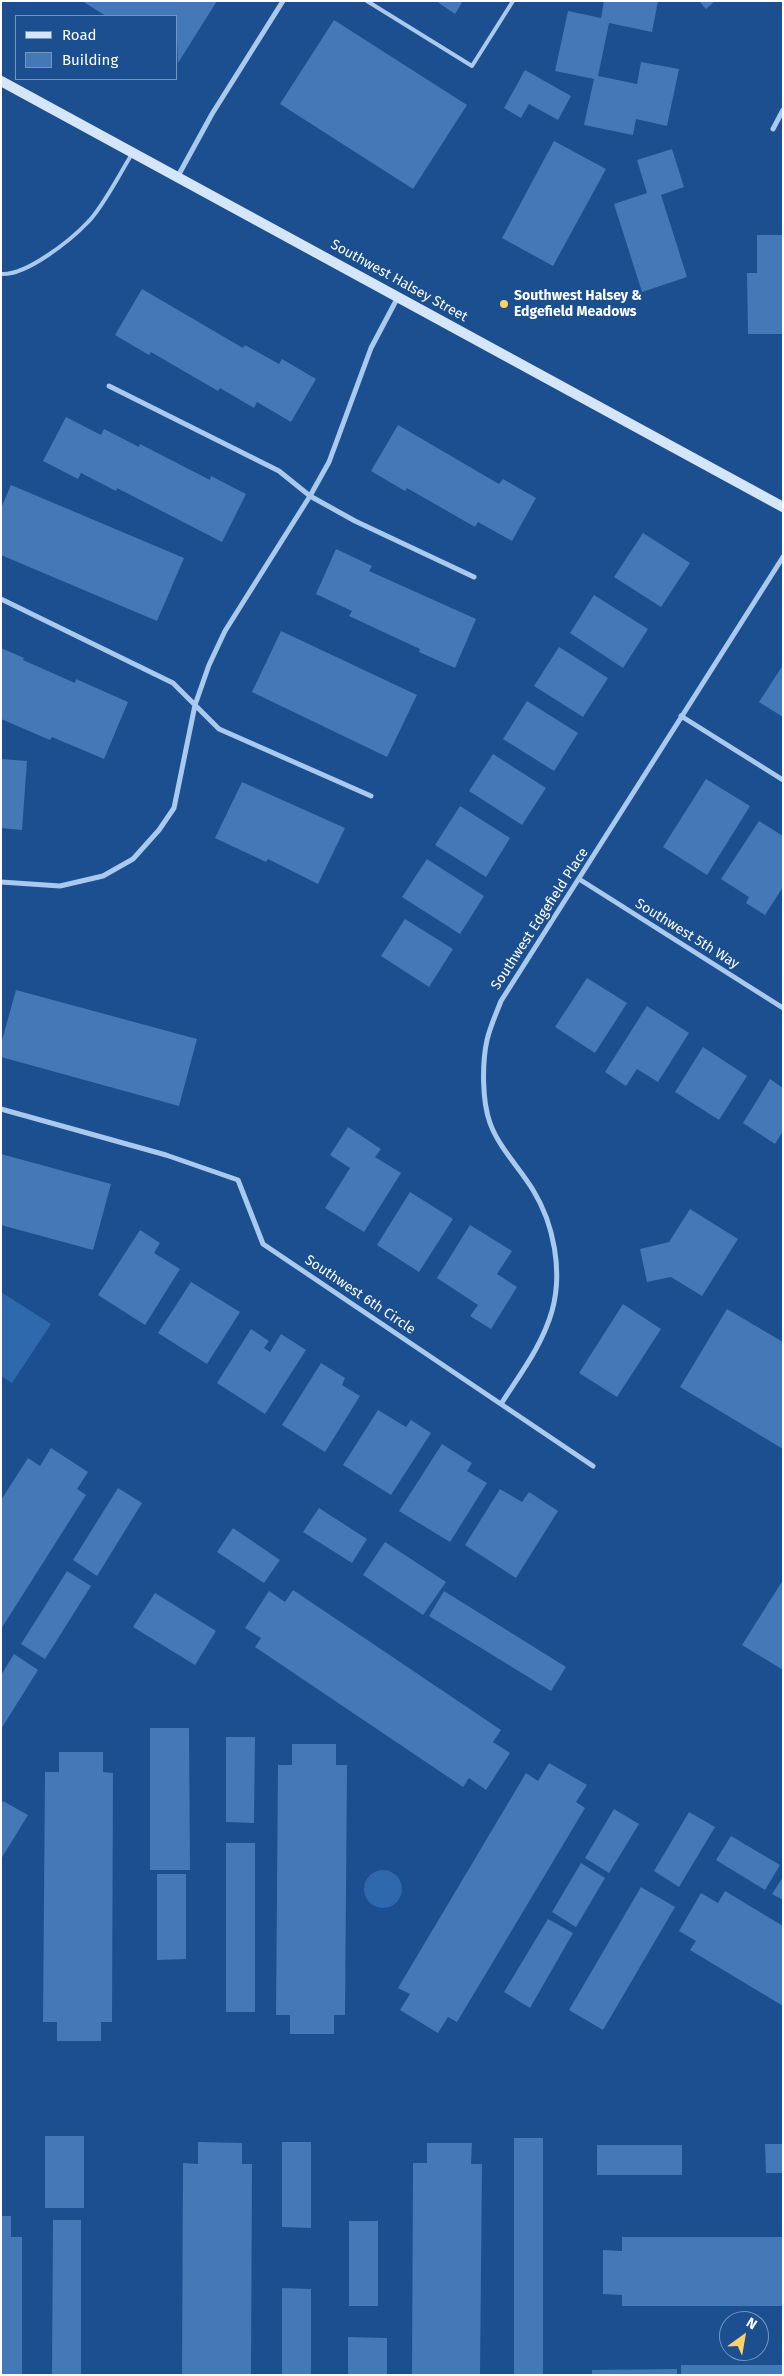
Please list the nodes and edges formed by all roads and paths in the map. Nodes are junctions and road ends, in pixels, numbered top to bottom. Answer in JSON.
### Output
{"nodes":[{"id":1,"x":283,"y":1,"type":"edge"},
{"id":2,"x":367,"y":1,"type":"edge"},
{"id":3,"x":514,"y":1,"type":"edge"},
{"id":4,"x":1,"y":80,"type":"edge"},
{"id":5,"x":783,"y":110,"type":"edge"},
{"id":6,"x":772,"y":129,"type":"dead end"},
{"id":7,"x":134,"y":152,"type":"junction"},
{"id":8,"x":178,"y":176,"type":"junction"},
{"id":9,"x":1,"y":274,"type":"edge"},
{"id":10,"x":398,"y":296,"type":"junction"},
{"id":11,"x":108,"y":386,"type":"dead end"},
{"id":12,"x":310,"y":496,"type":"junction"},
{"id":13,"x":783,"y":507,"type":"edge"},
{"id":14,"x":783,"y":556,"type":"edge"},
{"id":15,"x":474,"y":577,"type":"dead end"},
{"id":16,"x":1,"y":599,"type":"edge"},
{"id":17,"x":195,"y":705,"type":"junction"},
{"id":18,"x":682,"y":716,"type":"junction"},
{"id":19,"x":783,"y":780,"type":"edge"},
{"id":20,"x":371,"y":796,"type":"dead end"},
{"id":21,"x":579,"y":879,"type":"junction"},
{"id":22,"x":1,"y":882,"type":"edge"},
{"id":23,"x":783,"y":1008,"type":"edge"},
{"id":24,"x":1,"y":1109,"type":"edge"},
{"id":25,"x":501,"y":1404,"type":"junction"},
{"id":26,"x":593,"y":1466,"type":"dead end"}],
"edges":[{"from":1,"to":8,"type":"street"},
{"from":2,"to":3,"type":"lane"},
{"from":4,"to":7,"type":"street","name":"Southwest Halsey Street"},
{"from":5,"to":6,"type":"street"},
{"from":7,"to":8,"type":"street","name":"Southwest Halsey Street"},
{"from":7,"to":9,"type":"lane"},
{"from":8,"to":10,"type":"street","name":"Southwest Halsey Street"},
{"from":10,"to":12,"type":"street"},
{"from":10,"to":13,"type":"street","name":"Southwest Halsey Street"},
{"from":11,"to":12,"type":"street"},
{"from":12,"to":15,"type":"street"},
{"from":12,"to":17,"type":"street"},
{"from":14,"to":18,"type":"street","name":"Southwest Edgefield Place"},
{"from":16,"to":17,"type":"street"},
{"from":17,"to":20,"type":"street"},
{"from":17,"to":22,"type":"street"},
{"from":18,"to":19,"type":"street"},
{"from":18,"to":21,"type":"street","name":"Southwest Edgefield Place"},
{"from":21,"to":23,"type":"street","name":"Southwest 5th Way"},
{"from":21,"to":25,"type":"street","name":"Southwest Edgefield Place"},
{"from":24,"to":25,"type":"street","name":"Southwest 6th Circle"},
{"from":25,"to":26,"type":"street","name":"Southwest 6th Circle"}]}
